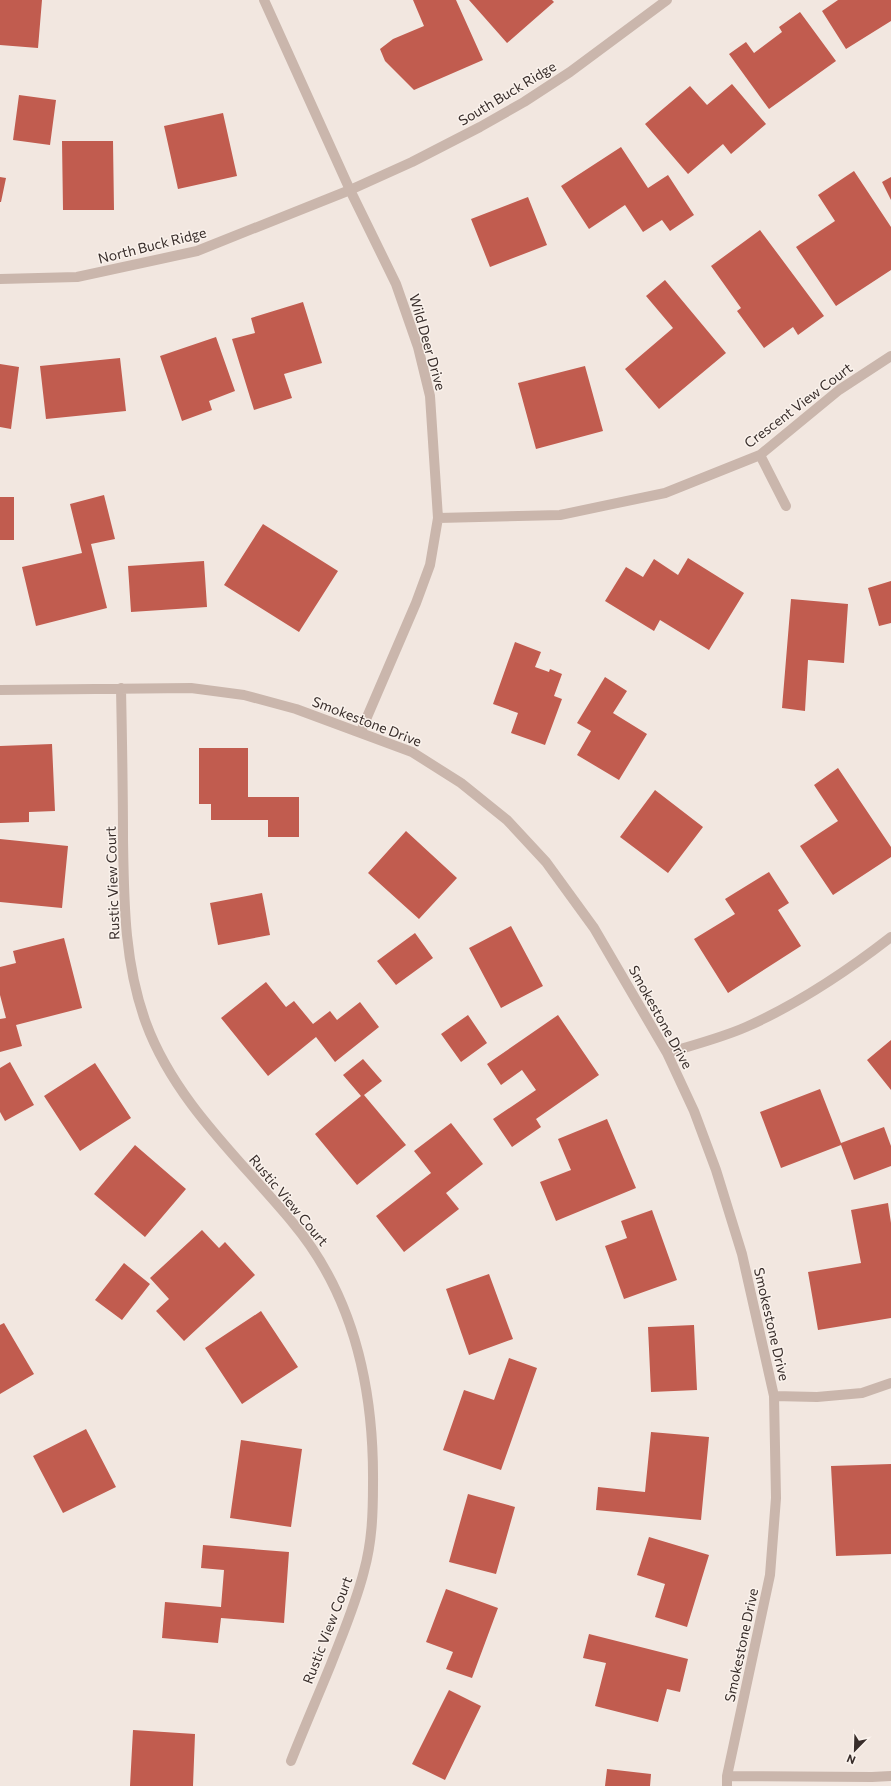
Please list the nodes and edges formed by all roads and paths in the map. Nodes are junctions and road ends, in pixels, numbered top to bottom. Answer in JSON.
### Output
{"nodes":[{"id":1,"x":264,"y":0,"type":"edge"},
{"id":2,"x":667,"y":0,"type":"edge"},
{"id":3,"x":350,"y":190,"type":"junction"},
{"id":4,"x":0,"y":279,"type":"edge"},
{"id":5,"x":891,"y":356,"type":"edge"},
{"id":6,"x":760,"y":455,"type":"junction"},
{"id":7,"x":786,"y":506,"type":"dead end"},
{"id":8,"x":438,"y":518,"type":"junction"},
{"id":9,"x":121,"y":688,"type":"junction"},
{"id":10,"x":0,"y":690,"type":"edge"},
{"id":11,"x":361,"y":731,"type":"junction"},
{"id":12,"x":891,"y":937,"type":"edge"},
{"id":13,"x":667,"y":1053,"type":"junction"},
{"id":14,"x":891,"y":1383,"type":"edge"},
{"id":15,"x":774,"y":1396,"type":"junction"},
{"id":16,"x":291,"y":1761,"type":"dead end"},
{"id":17,"x":891,"y":1776,"type":"edge"},
{"id":18,"x":727,"y":1781,"type":"edge"}],
"edges":[{"from":1,"to":3,"type":"street","name":"Wild Deer Drive"},
{"from":2,"to":3,"type":"street","name":"South Buck Ridge"},
{"from":3,"to":4,"type":"street","name":"North Buck Ridge"},
{"from":3,"to":8,"type":"street","name":"Wild Deer Drive"},
{"from":5,"to":6,"type":"street","name":"Crescent View Court"},
{"from":6,"to":7,"type":"street"},
{"from":6,"to":8,"type":"street","name":"Crescent View Court"},
{"from":8,"to":11,"type":"street","name":"Wild Deer Drive"},
{"from":9,"to":10,"type":"street","name":"Smokestone Drive"},
{"from":9,"to":11,"type":"street","name":"Smokestone Drive"},
{"from":9,"to":16,"type":"street","name":"Rustic View Court"},
{"from":11,"to":13,"type":"street","name":"Smokestone Drive"},
{"from":12,"to":13,"type":"street"},
{"from":13,"to":15,"type":"street","name":"Smokestone Drive"},
{"from":14,"to":15,"type":"street"},
{"from":15,"to":18,"type":"street","name":"Smokestone Drive"},
{"from":17,"to":18,"type":"street"}]}
